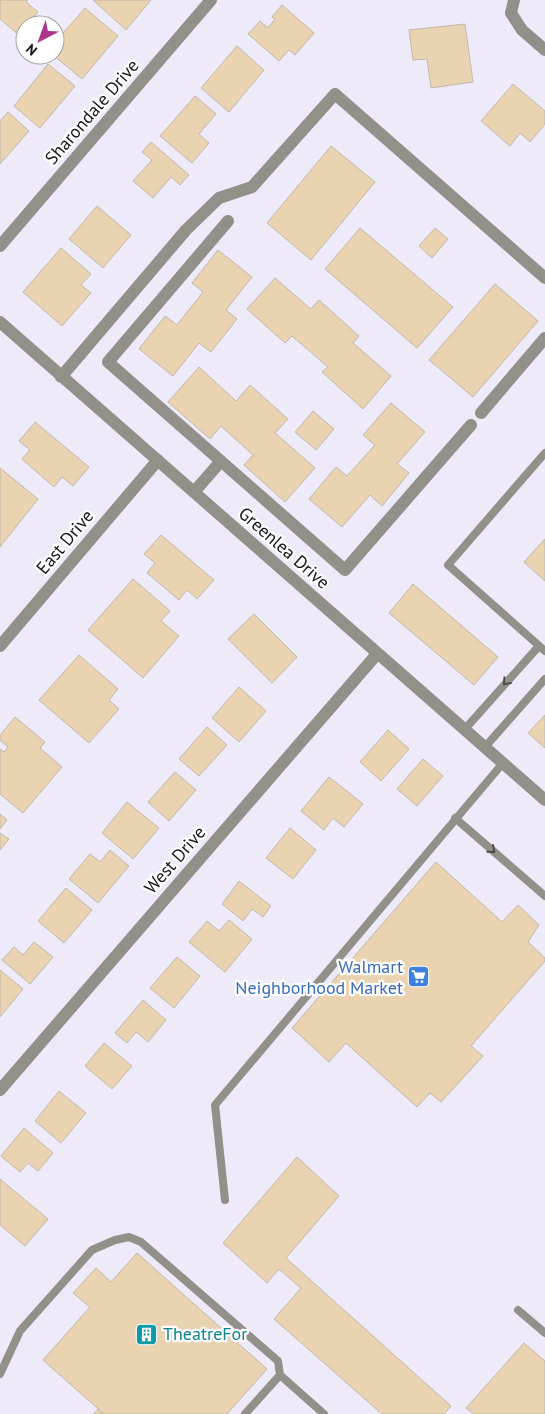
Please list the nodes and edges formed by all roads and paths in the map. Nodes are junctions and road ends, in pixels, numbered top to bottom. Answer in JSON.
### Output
{"nodes":[{"id":1,"x":211,"y":0,"type":"edge"},
{"id":2,"x":514,"y":0,"type":"edge"},
{"id":3,"x":545,"y":50,"type":"edge"},
{"id":4,"x":228,"y":221,"type":"dead end"},
{"id":5,"x":0,"y":246,"type":"edge"},
{"id":6,"x":545,"y":278,"type":"edge"},
{"id":7,"x":0,"y":322,"type":"edge"},
{"id":8,"x":545,"y":338,"type":"edge"},
{"id":9,"x":61,"y":377,"type":"junction"},
{"id":10,"x":481,"y":413,"type":"dead end"},
{"id":11,"x":471,"y":425,"type":"dead end"},
{"id":12,"x":545,"y":454,"type":"edge"},
{"id":13,"x":158,"y":460,"type":"junction"},
{"id":14,"x":221,"y":461,"type":"junction"},
{"id":15,"x":194,"y":492,"type":"junction"},
{"id":16,"x":0,"y":646,"type":"edge"},
{"id":17,"x":542,"y":649,"type":"edge"},
{"id":18,"x":377,"y":654,"type":"junction"},
{"id":19,"x":545,"y":679,"type":"edge"},
{"id":20,"x":465,"y":730,"type":"junction"},
{"id":21,"x":485,"y":747,"type":"junction"},
{"id":22,"x":503,"y":763,"type":"junction"},
{"id":23,"x":545,"y":800,"type":"edge"},
{"id":24,"x":455,"y":818,"type":"junction"},
{"id":25,"x":545,"y":896,"type":"edge"},
{"id":26,"x":0,"y":1090,"type":"edge"},
{"id":27,"x":225,"y":1200,"type":"dead end"},
{"id":28,"x":518,"y":1310,"type":"dead end"},
{"id":29,"x":545,"y":1333,"type":"edge"},
{"id":30,"x":0,"y":1374,"type":"edge"},
{"id":31,"x":280,"y":1375,"type":"junction"},
{"id":32,"x":245,"y":1414,"type":"edge"},
{"id":33,"x":324,"y":1414,"type":"edge"}],
"edges":[{"from":1,"to":5,"type":"street","name":"Sharondale Drive"},
{"from":2,"to":3,"type":"street"},
{"from":4,"to":14,"type":"street"},
{"from":6,"to":9,"type":"street"},
{"from":7,"to":9,"type":"street","name":"Greenlea Drive"},
{"from":8,"to":10,"type":"street"},
{"from":9,"to":13,"type":"street","name":"Greenlea Drive"},
{"from":11,"to":14,"type":"street"},
{"from":12,"to":17,"type":"lane"},
{"from":13,"to":15,"type":"street","name":"Greenlea Drive"},
{"from":13,"to":16,"type":"street","name":"East Drive"},
{"from":14,"to":15,"type":"street"},
{"from":15,"to":18,"type":"street","name":"Greenlea Drive"},
{"from":17,"to":20,"type":"lane","one_way":true},
{"from":18,"to":20,"type":"street","name":"Greenlea Drive"},
{"from":18,"to":26,"type":"street","name":"West Drive"},
{"from":19,"to":21,"type":"lane"},
{"from":20,"to":21,"type":"street","name":"Greenlea Drive"},
{"from":21,"to":22,"type":"street","name":"Greenlea Drive"},
{"from":22,"to":23,"type":"street","name":"Greenlea Drive"},
{"from":22,"to":24,"type":"lane"},
{"from":24,"to":25,"type":"lane","one_way":true},
{"from":24,"to":27,"type":"lane"},
{"from":28,"to":29,"type":"lane"},
{"from":30,"to":31,"type":"lane"},
{"from":31,"to":32,"type":"lane"},
{"from":31,"to":33,"type":"lane"}]}
